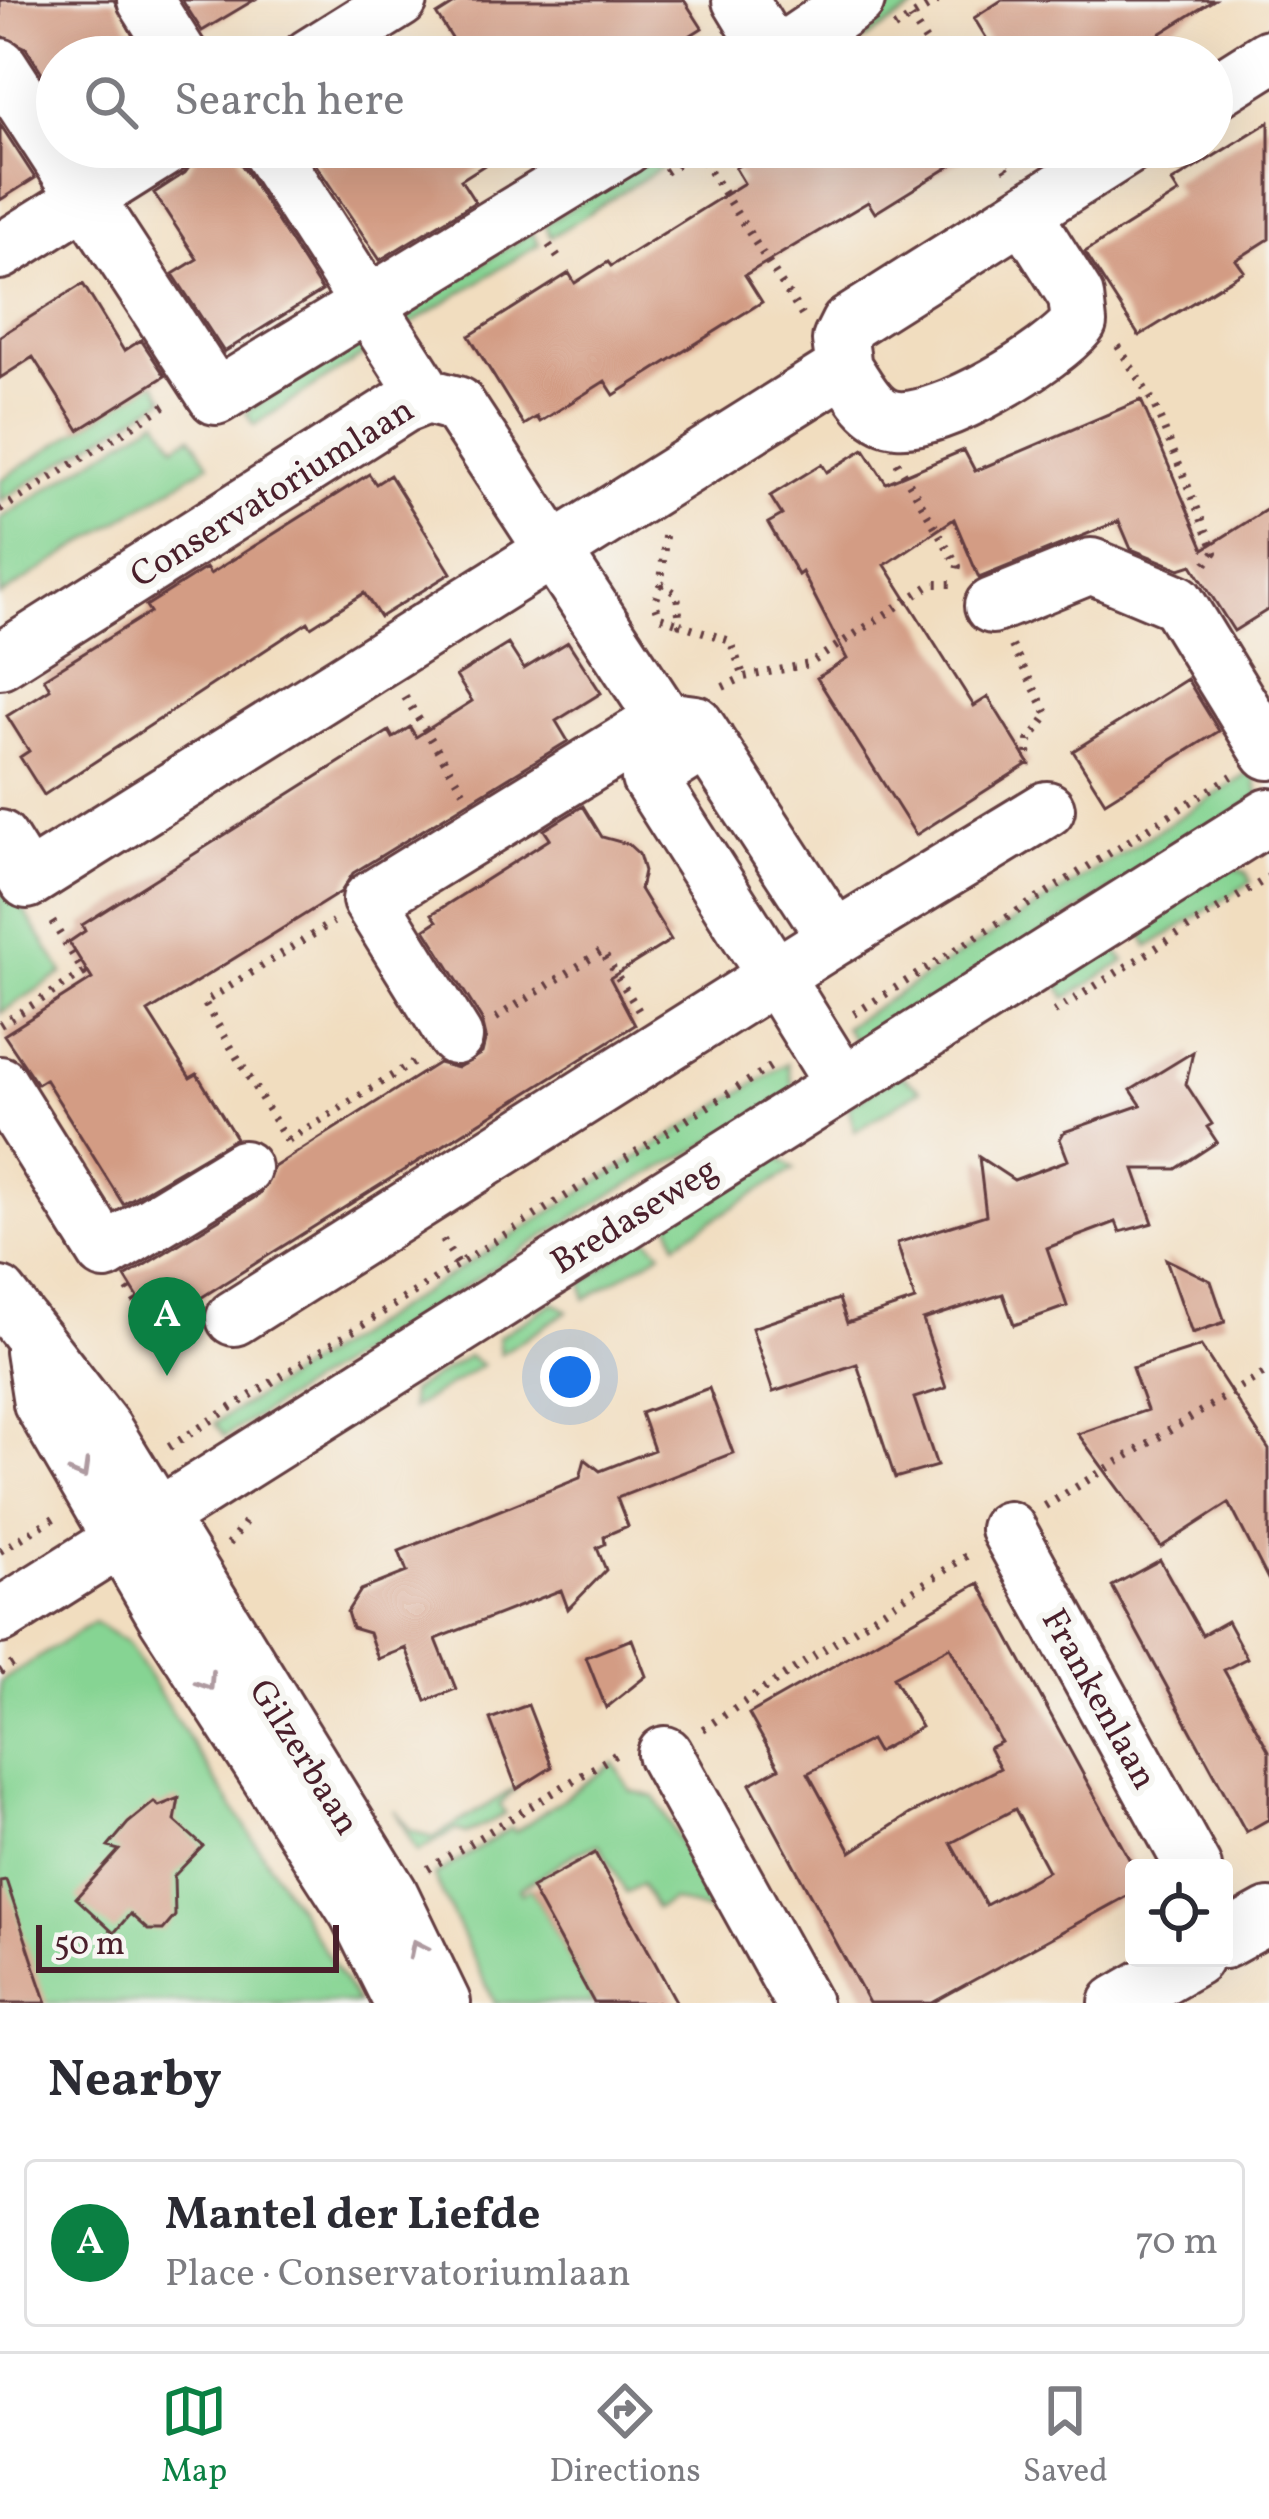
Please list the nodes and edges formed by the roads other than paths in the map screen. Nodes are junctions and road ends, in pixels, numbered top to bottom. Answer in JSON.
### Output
{"nodes":[{"id":1,"x":145,"y":0,"type":"edge"},
{"id":2,"x":400,"y":0,"type":"edge"},
{"id":3,"x":740,"y":0,"type":"edge"},
{"id":4,"x":857,"y":0,"type":"edge"},
{"id":5,"x":168,"y":36,"type":"edge"},
{"id":6,"x":343,"y":36,"type":"edge"},
{"id":7,"x":761,"y":36,"type":"edge"},
{"id":8,"x":804,"y":36,"type":"edge"},
{"id":9,"x":1269,"y":57,"type":"edge"},
{"id":10,"x":0,"y":66,"type":"edge"},
{"id":11,"x":1233,"y":80,"type":"edge"},
{"id":12,"x":36,"y":121,"type":"edge"},
{"id":13,"x":66,"y":168,"type":"edge"},
{"id":14,"x":134,"y":168,"type":"edge"},
{"id":15,"x":281,"y":168,"type":"edge"},
{"id":16,"x":592,"y":168,"type":"edge"},
{"id":17,"x":1095,"y":168,"type":"edge"},
{"id":18,"x":86,"y":198,"type":"junction"},
{"id":19,"x":1024,"y":214,"type":"junction"},
{"id":20,"x":0,"y":252,"type":"edge"},
{"id":21,"x":370,"y":303,"type":"junction"},
{"id":22,"x":842,"y":354,"type":"junction"},
{"id":23,"x":427,"y":396,"type":"junction"},
{"id":24,"x":553,"y":553,"type":"junction"},
{"id":25,"x":973,"y":595,"type":"road end"},
{"id":26,"x":0,"y":661,"type":"edge"},
{"id":27,"x":685,"y":730,"type":"junction"},
{"id":28,"x":1260,"y":758,"type":"edge"},
{"id":29,"x":1047,"y":809,"type":"road end"},
{"id":30,"x":1269,"y":816,"type":"edge"},
{"id":31,"x":13,"y":859,"type":"edge"},
{"id":32,"x":835,"y":938,"type":"junction"},
{"id":33,"x":775,"y":976,"type":"junction"},
{"id":34,"x":455,"y":1037,"type":"dead end"},
{"id":35,"x":828,"y":1061,"type":"junction"},
{"id":36,"x":0,"y":1084,"type":"edge"},
{"id":37,"x":243,"y":1168,"type":"road end"},
{"id":38,"x":0,"y":1295,"type":"edge"},
{"id":39,"x":234,"y":1318,"type":"road end"},
{"id":40,"x":139,"y":1528,"type":"junction"},
{"id":41,"x":1008,"y":1528,"type":"road end"},
{"id":42,"x":0,"y":1616,"type":"edge"},
{"id":43,"x":665,"y":1754,"type":"road end"},
{"id":44,"x":1189,"y":1859,"type":"edge"},
{"id":45,"x":1176,"y":1967,"type":"edge"},
{"id":46,"x":402,"y":2003,"type":"edge"},
{"id":47,"x":443,"y":2003,"type":"edge"},
{"id":48,"x":803,"y":2003,"type":"edge"},
{"id":49,"x":1117,"y":2003,"type":"edge"}],
"edges":[{"from":1,"to":5,"type":"street"},
{"from":2,"to":6,"type":"street"},
{"from":3,"to":7,"type":"street"},
{"from":4,"to":8,"type":"street"},
{"from":9,"to":11,"type":"street"},
{"from":10,"to":12,"type":"street"},
{"from":13,"to":18,"type":"street"},
{"from":14,"to":18,"type":"street"},
{"from":15,"to":21,"type":"street"},
{"from":16,"to":21,"type":"street"},
{"from":17,"to":19,"type":"street"},
{"from":18,"to":20,"type":"street"},
{"from":18,"to":21,"type":"street"},
{"from":19,"to":22,"type":"street"},
{"from":19,"to":22,"type":"street"},
{"from":21,"to":23,"type":"street"},
{"from":22,"to":24,"type":"street"},
{"from":23,"to":24,"type":"street","name":"Conservatoriumlaan"},
{"from":23,"to":26,"type":"street","name":"Conservatoriumlaan"},
{"from":24,"to":27,"type":"street","name":"Conservatoriumlaan"},
{"from":24,"to":31,"type":"street"},
{"from":25,"to":28,"type":"street"},
{"from":27,"to":32,"type":"street","name":"Conservatoriumlaan"},
{"from":27,"to":33,"type":"street"},
{"from":27,"to":34,"type":"street"},
{"from":29,"to":32,"type":"street"},
{"from":30,"to":35,"type":"street","name":"Bredaseweg"},
{"from":32,"to":33,"type":"street"},
{"from":33,"to":35,"type":"street"},
{"from":33,"to":39,"type":"street"},
{"from":35,"to":40,"type":"street","name":"Bredaseweg"},
{"from":36,"to":37,"type":"street"},
{"from":38,"to":40,"type":"street"},
{"from":40,"to":42,"type":"street","name":"Bredaseweg"},
{"from":40,"to":46,"type":"street","name":"Gilzerbaan","one_way":true},
{"from":47,"to":40,"type":"street","name":"Gilzerbaan","one_way":true},
{"from":41,"to":44,"type":"street","name":"Frankenlaan"},
{"from":43,"to":48,"type":"street"},
{"from":45,"to":49,"type":"street"}]}
